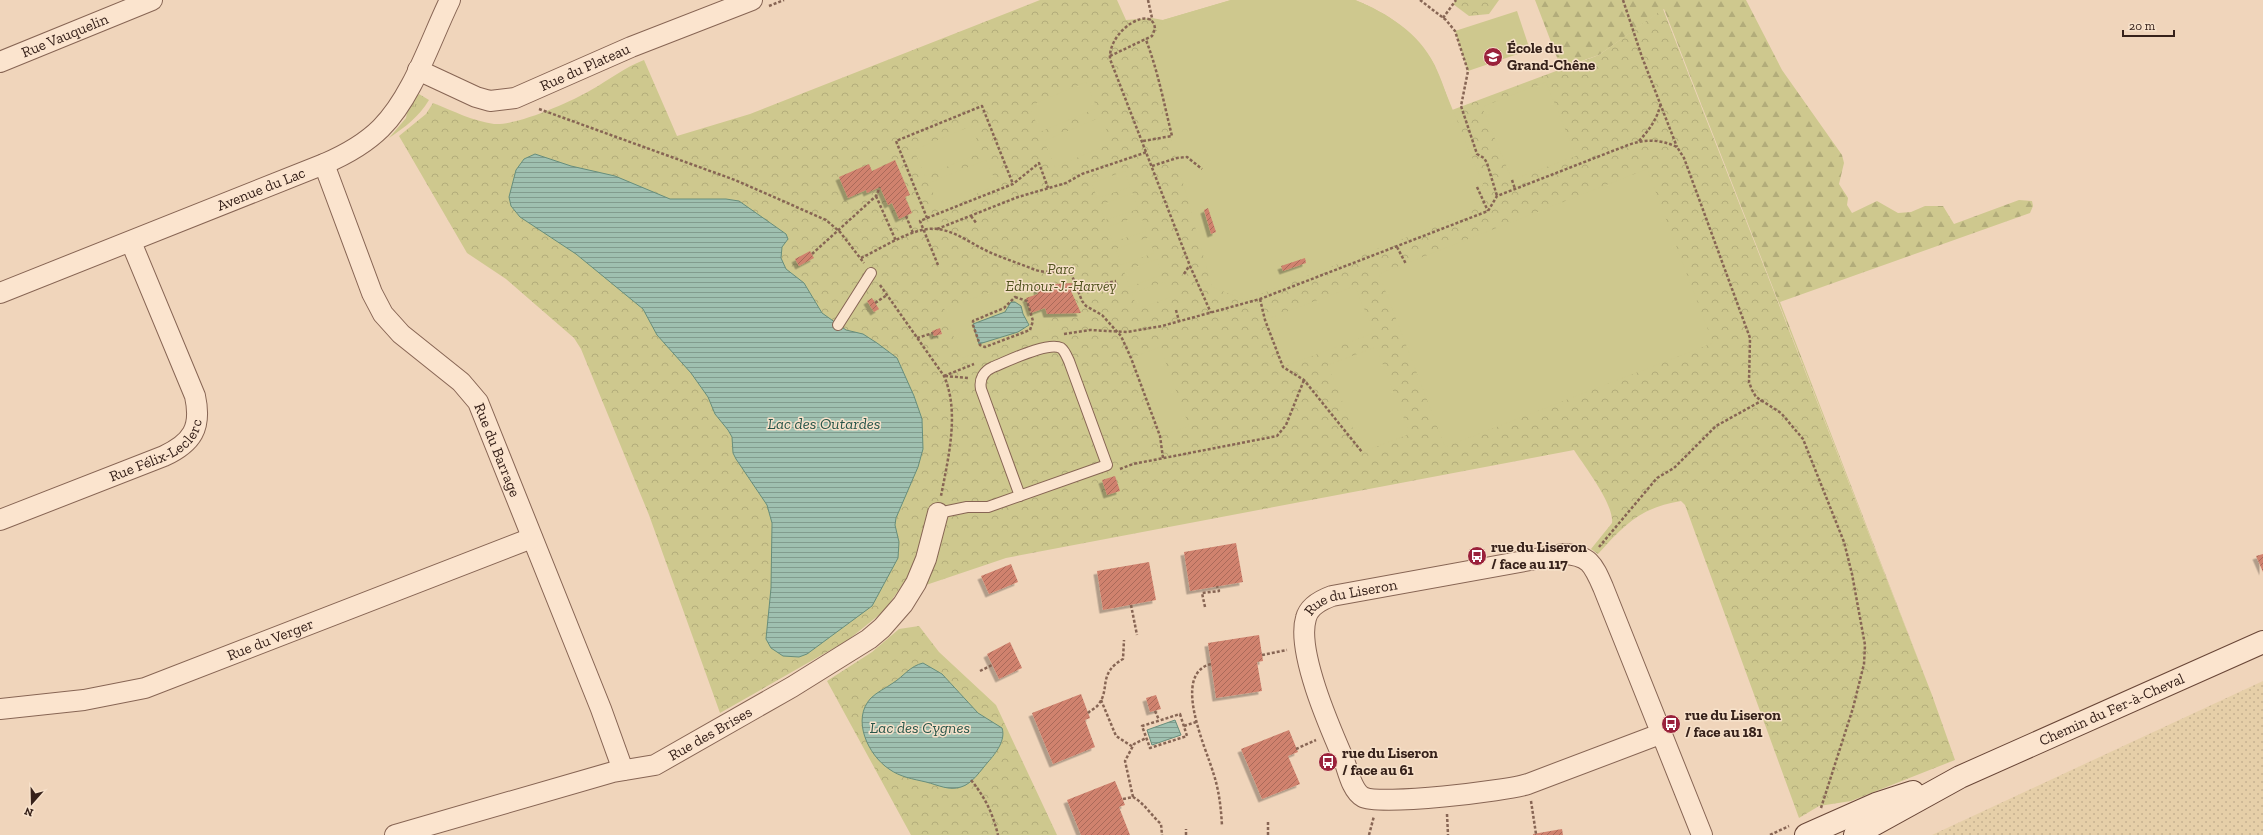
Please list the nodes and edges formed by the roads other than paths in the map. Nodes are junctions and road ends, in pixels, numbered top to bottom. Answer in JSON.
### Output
{"nodes":[{"id":1,"x":152,"y":0,"type":"edge"},
{"id":2,"x":450,"y":0,"type":"edge"},
{"id":3,"x":752,"y":0,"type":"edge"},
{"id":4,"x":731,"y":4,"type":"edge"},
{"id":5,"x":0,"y":62,"type":"edge"},
{"id":6,"x":418,"y":70,"type":"junction"},
{"id":7,"x":324,"y":164,"type":"junction"},
{"id":8,"x":131,"y":242,"type":"junction"},
{"id":9,"x":871,"y":274,"type":"road end"},
{"id":10,"x":0,"y":293,"type":"edge"},
{"id":11,"x":838,"y":325,"type":"dead end"},
{"id":12,"x":1020,"y":496,"type":"junction"},
{"id":13,"x":938,"y":513,"type":"joint"},
{"id":14,"x":0,"y":520,"type":"edge"},
{"id":15,"x":532,"y":538,"type":"junction"},
{"id":16,"x":2263,"y":642,"type":"edge"},
{"id":17,"x":0,"y":709,"type":"edge"},
{"id":18,"x":1660,"y":734,"type":"junction"},
{"id":19,"x":623,"y":770,"type":"junction"},
{"id":20,"x":1960,"y":777,"type":"junction"},
{"id":21,"x":396,"y":835,"type":"edge"},
{"id":22,"x":1702,"y":835,"type":"edge"},
{"id":23,"x":1806,"y":835,"type":"edge"},
{"id":24,"x":1855,"y":835,"type":"edge"}],
"edges":[{"from":1,"to":5,"type":"street","name":"Rue Vauquelin"},
{"from":2,"to":6,"type":"street","name":"Avenue du Lac"},
{"from":3,"to":4,"type":"street","name":"Rue du Plateau"},
{"from":4,"to":6,"type":"street","name":"Rue du Plateau"},
{"from":6,"to":7,"type":"street","name":"Avenue du Lac"},
{"from":7,"to":8,"type":"street","name":"Avenue du Lac"},
{"from":7,"to":15,"type":"street","name":"Rue du Barrage"},
{"from":8,"to":10,"type":"street","name":"Avenue du Lac"},
{"from":8,"to":14,"type":"street","name":"Rue Félix-Leclerc"},
{"from":9,"to":11,"type":"lane"},
{"from":12,"to":12,"type":"lane"},
{"from":12,"to":13,"type":"lane"},
{"from":13,"to":19,"type":"street","name":"Rue des Brises"},
{"from":15,"to":17,"type":"street","name":"Rue du Verger"},
{"from":15,"to":19,"type":"street","name":"Rue du Barrage"},
{"from":16,"to":20,"type":"street","name":"Chemin du Fer-à-Cheval"},
{"from":18,"to":18,"type":"street","name":"Rue du Liseron"},
{"from":18,"to":22,"type":"street","name":"Rue du Liseron"},
{"from":19,"to":21,"type":"street","name":"Rue des Brises"},
{"from":20,"to":23,"type":"street","name":"Chemin du Fer-à-Cheval"},
{"from":20,"to":24,"type":"street","name":"Chemin du Fer-à-Cheval"}]}
